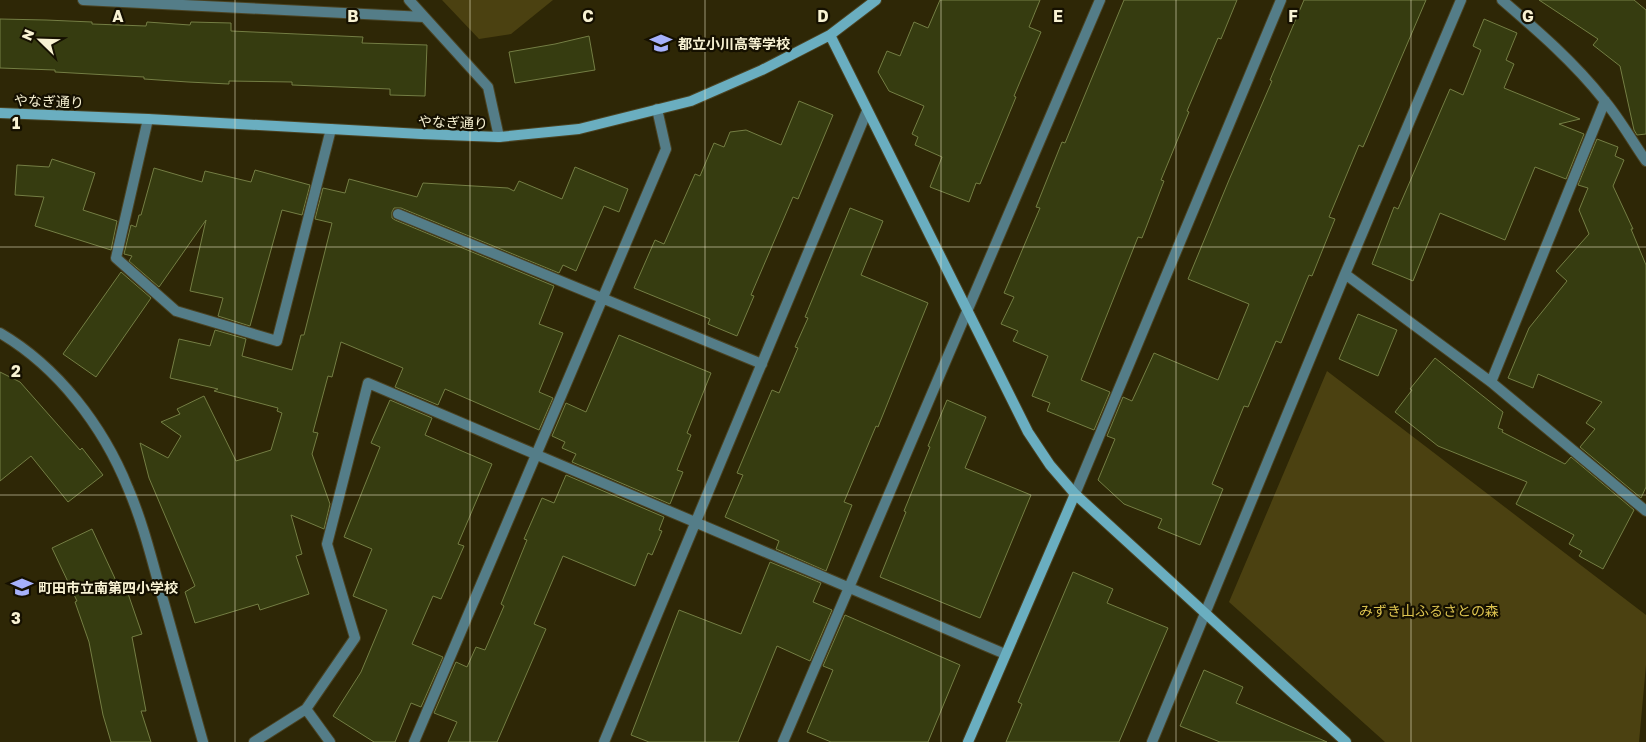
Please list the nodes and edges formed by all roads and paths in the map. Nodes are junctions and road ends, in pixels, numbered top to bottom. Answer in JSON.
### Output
{"nodes":[{"id":1,"x":83,"y":0,"type":"edge"},
{"id":2,"x":409,"y":0,"type":"edge"},
{"id":3,"x":876,"y":0,"type":"edge"},
{"id":4,"x":1100,"y":0,"type":"edge"},
{"id":5,"x":1281,"y":0,"type":"edge"},
{"id":6,"x":1461,"y":0,"type":"edge"},
{"id":7,"x":1502,"y":0,"type":"edge"},
{"id":8,"x":175,"y":3,"type":"edge"},
{"id":9,"x":424,"y":17,"type":"junction"},
{"id":10,"x":830,"y":35,"type":"junction"},
{"id":11,"x":1605,"y":101,"type":"junction"},
{"id":12,"x":657,"y":109,"type":"junction"},
{"id":13,"x":867,"y":111,"type":"junction"},
{"id":14,"x":0,"y":113,"type":"edge"},
{"id":15,"x":148,"y":119,"type":"junction"},
{"id":16,"x":330,"y":129,"type":"junction"},
{"id":17,"x":499,"y":137,"type":"junction"},
{"id":18,"x":1646,"y":161,"type":"edge"},
{"id":19,"x":398,"y":214,"type":"dead end"},
{"id":20,"x":1345,"y":274,"type":"junction"},
{"id":21,"x":602,"y":298,"type":"junction"},
{"id":22,"x":967,"y":311,"type":"junction"},
{"id":23,"x":0,"y":333,"type":"edge"},
{"id":24,"x":762,"y":364,"type":"junction"},
{"id":25,"x":1492,"y":382,"type":"junction"},
{"id":26,"x":536,"y":454,"type":"junction"},
{"id":27,"x":1075,"y":494,"type":"junction"},
{"id":28,"x":1646,"y":511,"type":"edge"},
{"id":29,"x":696,"y":522,"type":"junction"},
{"id":30,"x":849,"y":588,"type":"junction"},
{"id":31,"x":1204,"y":612,"type":"junction"},
{"id":32,"x":1005,"y":654,"type":"junction"},
{"id":33,"x":306,"y":709,"type":"junction"},
{"id":34,"x":1336,"y":738,"type":"edge"},
{"id":35,"x":203,"y":742,"type":"edge"},
{"id":36,"x":254,"y":742,"type":"edge"},
{"id":37,"x":330,"y":742,"type":"edge"},
{"id":38,"x":414,"y":742,"type":"edge"},
{"id":39,"x":604,"y":742,"type":"edge"},
{"id":40,"x":783,"y":742,"type":"edge"},
{"id":41,"x":968,"y":742,"type":"edge"},
{"id":42,"x":1152,"y":742,"type":"edge"},
{"id":43,"x":1346,"y":742,"type":"edge"}],
"edges":[{"from":1,"to":8,"type":"street"},
{"from":2,"to":9,"type":"street"},
{"from":3,"to":10,"type":"street","name":"やなぎ通り"},
{"from":4,"to":22,"type":"street"},
{"from":5,"to":27,"type":"street"},
{"from":6,"to":20,"type":"street"},
{"from":7,"to":11,"type":"street"},
{"from":8,"to":9,"type":"street"},
{"from":9,"to":17,"type":"street"},
{"from":10,"to":12,"type":"street","name":"やなぎ通り"},
{"from":10,"to":13,"type":"street"},
{"from":11,"to":18,"type":"street"},
{"from":11,"to":25,"type":"street"},
{"from":12,"to":17,"type":"street","name":"やなぎ通り"},
{"from":12,"to":21,"type":"street"},
{"from":13,"to":22,"type":"street"},
{"from":13,"to":24,"type":"street"},
{"from":14,"to":15,"type":"street","name":"やなぎ通り"},
{"from":15,"to":16,"type":"street","name":"やなぎ通り"},
{"from":15,"to":16,"type":"street"},
{"from":16,"to":17,"type":"street","name":"やなぎ通り"},
{"from":19,"to":21,"type":"street"},
{"from":20,"to":25,"type":"street"},
{"from":20,"to":31,"type":"street"},
{"from":21,"to":24,"type":"street"},
{"from":21,"to":26,"type":"street"},
{"from":22,"to":27,"type":"street"},
{"from":22,"to":30,"type":"street"},
{"from":23,"to":35,"type":"street"},
{"from":24,"to":29,"type":"street"},
{"from":25,"to":28,"type":"street"},
{"from":26,"to":29,"type":"street"},
{"from":26,"to":33,"type":"street"},
{"from":26,"to":38,"type":"street"},
{"from":27,"to":31,"type":"street"},
{"from":27,"to":32,"type":"street"},
{"from":29,"to":30,"type":"street"},
{"from":29,"to":39,"type":"street"},
{"from":30,"to":32,"type":"street"},
{"from":30,"to":40,"type":"street"},
{"from":31,"to":34,"type":"street"},
{"from":31,"to":42,"type":"street"},
{"from":32,"to":41,"type":"street"},
{"from":33,"to":36,"type":"street"},
{"from":33,"to":37,"type":"street"},
{"from":34,"to":43,"type":"street"}]}
